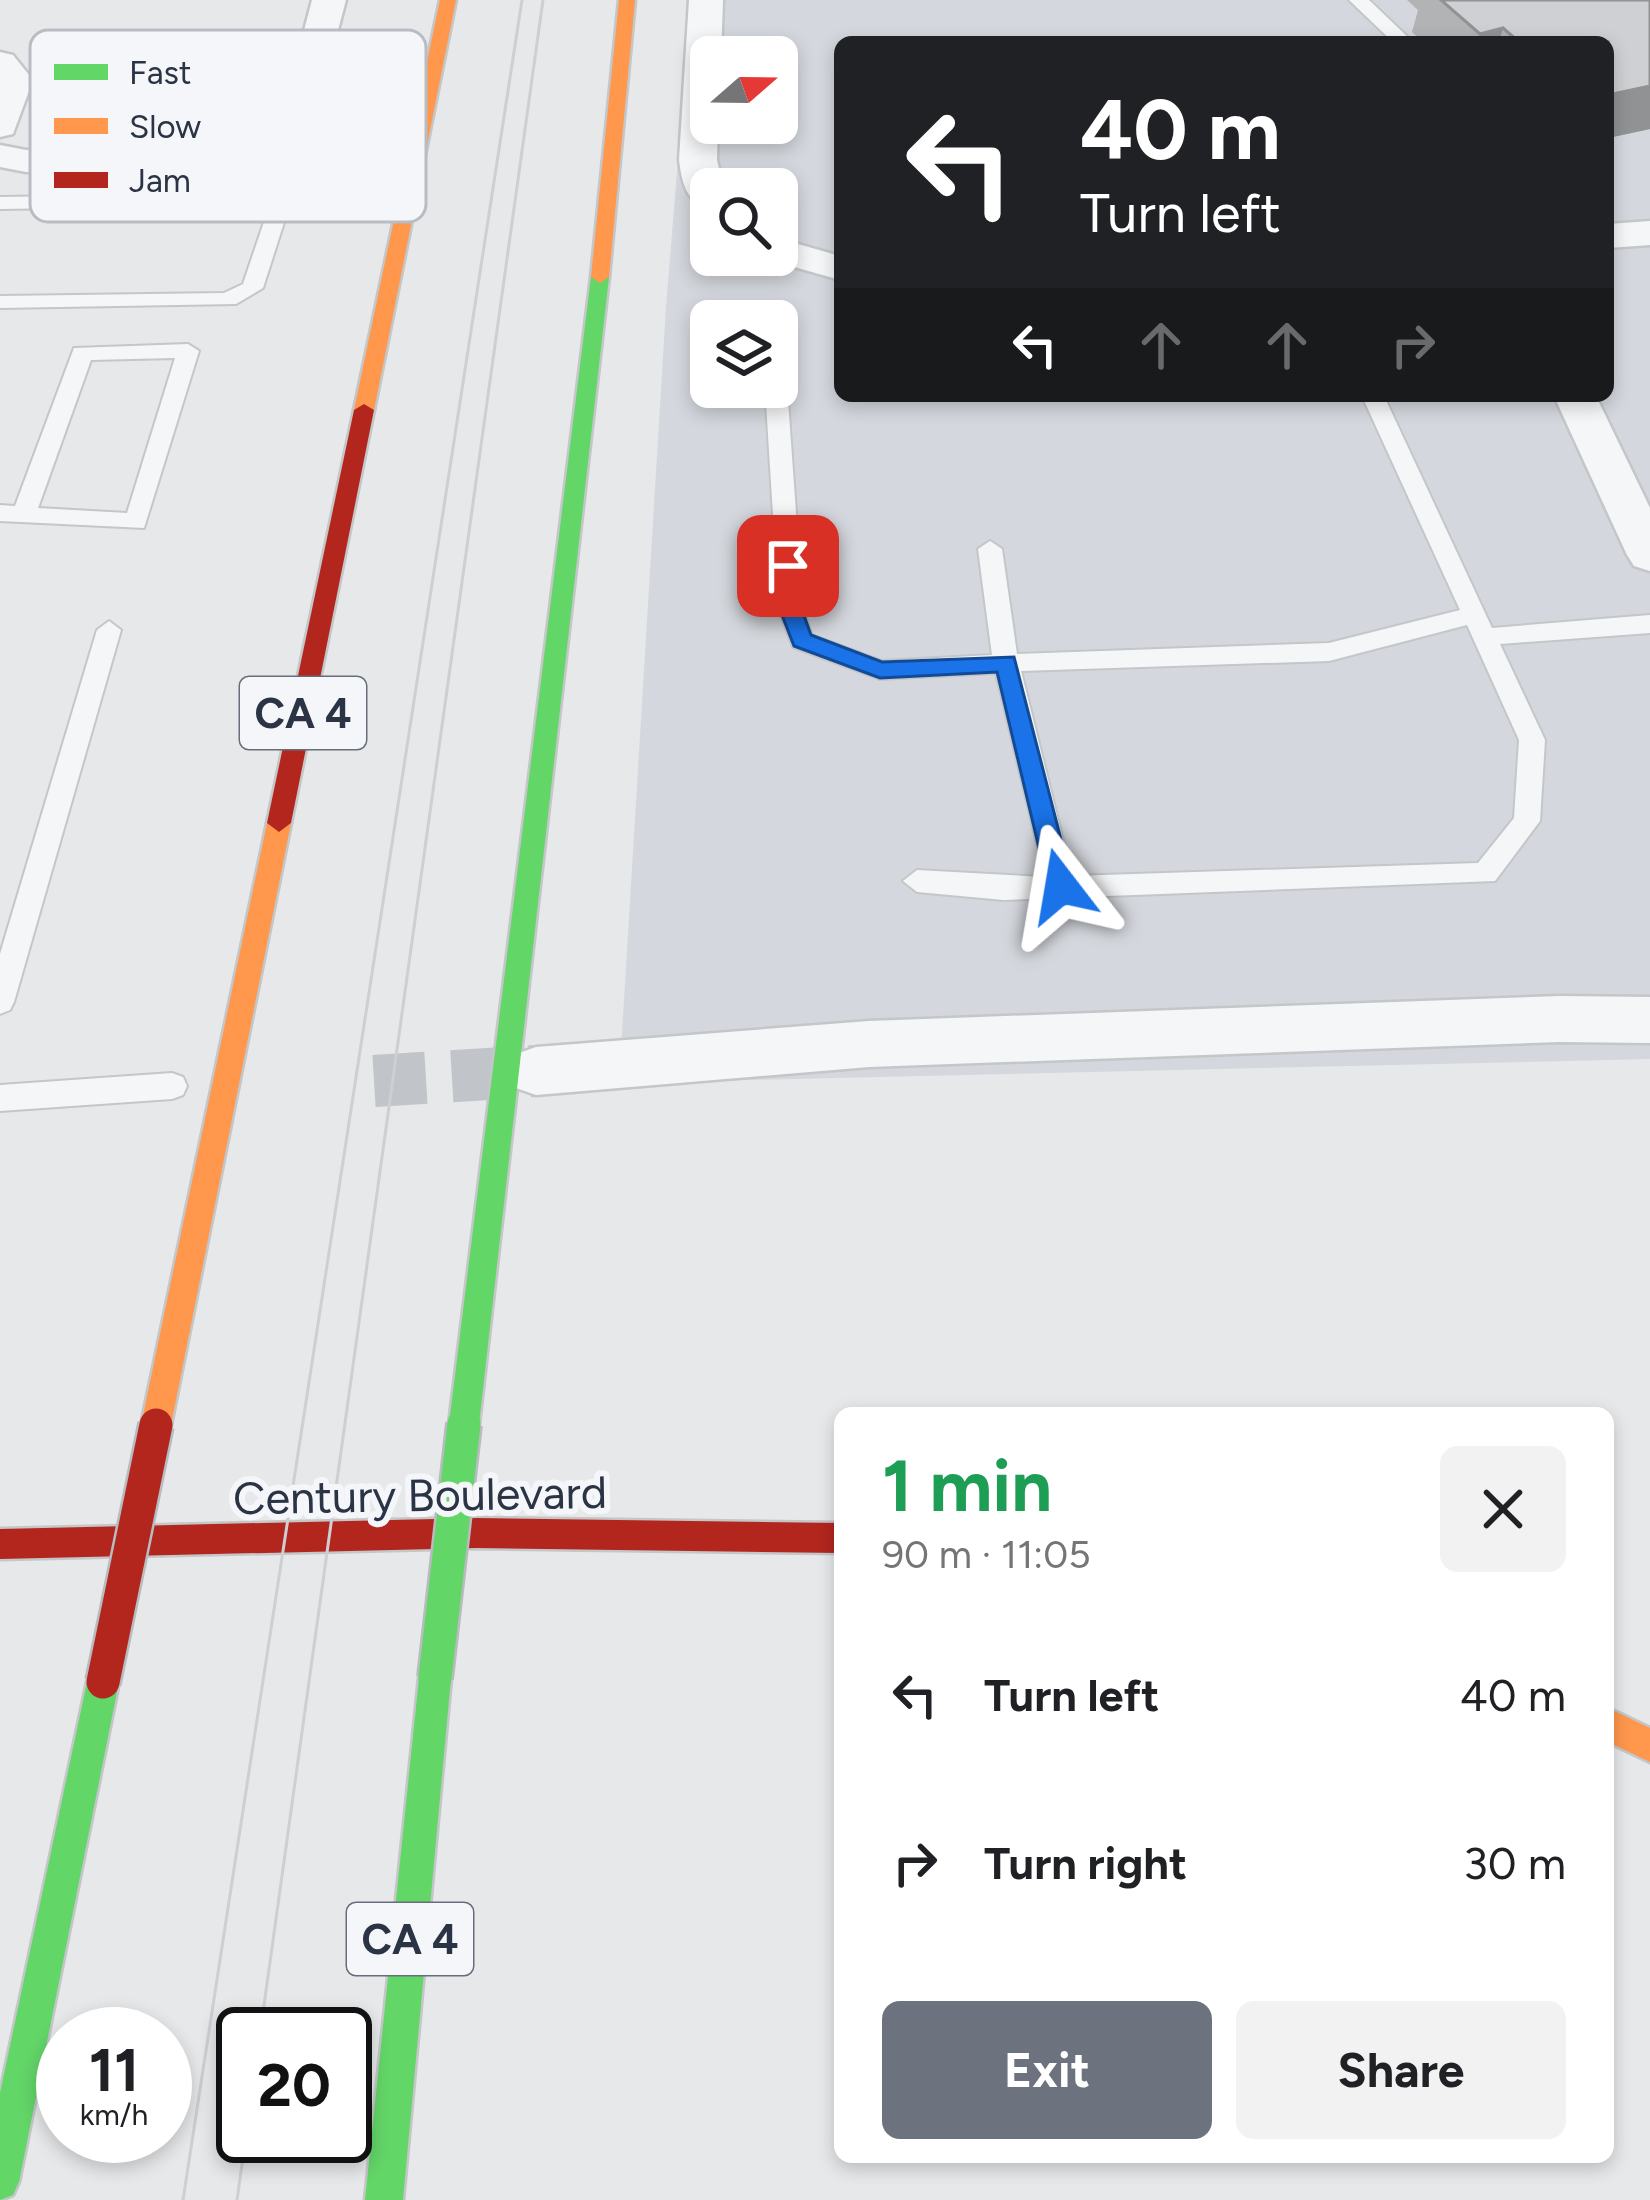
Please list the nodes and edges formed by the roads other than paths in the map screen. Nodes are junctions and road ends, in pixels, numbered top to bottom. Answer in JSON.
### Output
{"nodes":[{"id":1,"x":329,"y":0,"type":"edge"},
{"id":2,"x":448,"y":0,"type":"edge"},
{"id":3,"x":627,"y":0,"type":"edge"},
{"id":4,"x":706,"y":0,"type":"edge"},
{"id":5,"x":1358,"y":0,"type":"edge"},
{"id":6,"x":321,"y":30,"type":"edge"},
{"id":7,"x":1397,"y":36,"type":"edge"},
{"id":8,"x":0,"y":63,"type":"edge"},
{"id":9,"x":426,"y":107,"type":"edge"},
{"id":10,"x":0,"y":127,"type":"edge"},
{"id":11,"x":0,"y":156,"type":"edge"},
{"id":12,"x":30,"y":161,"type":"edge"},
{"id":13,"x":699,"y":168,"type":"edge"},
{"id":14,"x":0,"y":203,"type":"edge"},
{"id":15,"x":30,"y":203,"type":"edge"},
{"id":16,"x":274,"y":222,"type":"edge"},
{"id":17,"x":402,"y":222,"type":"edge"},
{"id":18,"x":798,"y":256,"type":"edge"},
{"id":19,"x":834,"y":266,"type":"edge"},
{"id":20,"x":0,"y":302,"type":"edge"},
{"id":21,"x":1376,"y":402,"type":"edge"},
{"id":22,"x":1578,"y":402,"type":"edge"},
{"id":23,"x":777,"y":408,"type":"edge"},
{"id":24,"x":12,"y":514,"type":"edge"},
{"id":25,"x":990,"y":550,"type":"dead end"},
{"id":26,"x":1650,"y":555,"type":"edge"},
{"id":27,"x":1650,"y":624,"type":"edge"},
{"id":28,"x":1479,"y":626,"type":"junction"},
{"id":29,"x":110,"y":630,"type":"dead end"},
{"id":30,"x":1006,"y":663,"type":"junction"},
{"id":31,"x":917,"y":881,"type":"dead end"},
{"id":32,"x":1061,"y":886,"type":"junction"},
{"id":33,"x":0,"y":1002,"type":"edge"},
{"id":34,"x":1650,"y":1020,"type":"edge"},
{"id":35,"x":536,"y":1071,"type":"tunnel mouth"},
{"id":36,"x":172,"y":1087,"type":"dead end"},
{"id":37,"x":0,"y":1098,"type":"edge"},
{"id":38,"x":834,"y":1538,"type":"edge"},
{"id":39,"x":0,"y":1544,"type":"edge"},
{"id":40,"x":1614,"y":1728,"type":"edge"},
{"id":41,"x":1650,"y":1745,"type":"edge"},
{"id":42,"x":0,"y":2182,"type":"edge"},
{"id":43,"x":384,"y":2200,"type":"edge"}],
"edges":[{"from":1,"to":6,"type":"street"},
{"from":2,"to":9,"type":"main road","number":"CA 4","bridge":true},
{"from":3,"to":43,"type":"main road","number":"CA 4","bridge":true},
{"from":4,"to":13,"type":"street"},
{"from":5,"to":7,"type":"lane"},
{"from":8,"to":10,"type":"street"},
{"from":11,"to":12,"type":"street"},
{"from":14,"to":15,"type":"lane"},
{"from":16,"to":20,"type":"lane"},
{"from":17,"to":42,"type":"main road","number":"CA 4","bridge":true},
{"from":18,"to":19,"type":"street"},
{"from":21,"to":28,"type":"lane"},
{"from":22,"to":26,"type":"street"},
{"from":23,"to":30,"type":"lane"},
{"from":24,"to":24,"type":"lane"},
{"from":25,"to":30,"type":"lane"},
{"from":27,"to":28,"type":"lane"},
{"from":28,"to":30,"type":"lane"},
{"from":28,"to":32,"type":"lane"},
{"from":29,"to":33,"type":"lane"},
{"from":30,"to":32,"type":"lane"},
{"from":31,"to":32,"type":"lane"},
{"from":34,"to":35,"type":"street"},
{"from":36,"to":37,"type":"lane"},
{"from":38,"to":39,"type":"main road","name":"Century Boulevard"},
{"from":40,"to":41,"type":"main road"}]}
